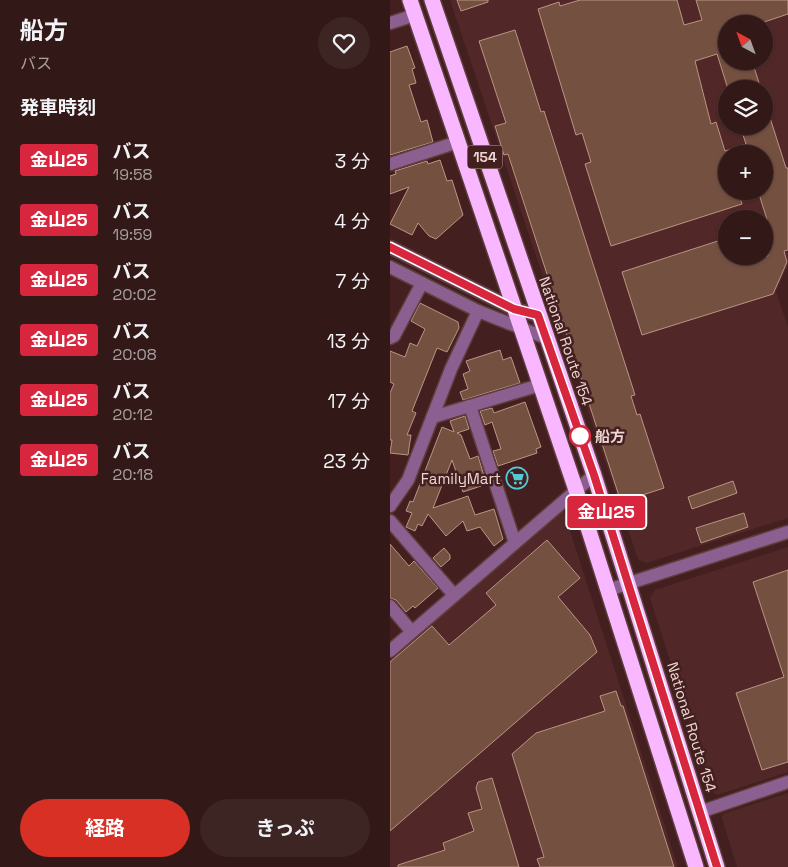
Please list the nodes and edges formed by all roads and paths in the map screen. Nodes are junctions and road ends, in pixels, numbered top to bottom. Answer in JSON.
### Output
{"nodes":[{"id":1,"x":410,"y":0,"type":"edge"},
{"id":2,"x":432,"y":0,"type":"edge"},
{"id":3,"x":415,"y":15,"type":"junction"},
{"id":4,"x":390,"y":23,"type":"edge"},
{"id":5,"x":458,"y":142,"type":"junction"},
{"id":6,"x":390,"y":164,"type":"edge"},
{"id":7,"x":390,"y":247,"type":"edge"},
{"id":8,"x":390,"y":267,"type":"edge"},
{"id":9,"x":422,"y":283,"type":"junction"},
{"id":10,"x":514,"y":309,"type":"junction"},
{"id":11,"x":478,"y":311,"type":"junction"},
{"id":12,"x":538,"y":315,"type":"junction"},
{"id":13,"x":521,"y":329,"type":"junction"},
{"id":14,"x":390,"y":338,"type":"edge"},
{"id":15,"x":546,"y":338,"type":"junction"},
{"id":16,"x":540,"y":385,"type":"junction"},
{"id":17,"x":470,"y":406,"type":"junction"},
{"id":18,"x":432,"y":417,"type":"junction"},
{"id":19,"x":594,"y":475,"type":"junction"},
{"id":20,"x":576,"y":490,"type":"junction"},
{"id":21,"x":390,"y":506,"type":"edge"},
{"id":22,"x":390,"y":521,"type":"edge"},
{"id":23,"x":788,"y":532,"type":"edge"},
{"id":24,"x":515,"y":542,"type":"junction"},
{"id":25,"x":628,"y":583,"type":"junction"},
{"id":26,"x":608,"y":590,"type":"junction"},
{"id":27,"x":454,"y":595,"type":"junction"},
{"id":28,"x":390,"y":606,"type":"edge"},
{"id":29,"x":412,"y":632,"type":"junction"},
{"id":30,"x":390,"y":651,"type":"edge"},
{"id":31,"x":788,"y":782,"type":"edge"},
{"id":32,"x":700,"y":812,"type":"junction"},
{"id":33,"x":696,"y":867,"type":"edge"},
{"id":34,"x":717,"y":867,"type":"edge"}],
"edges":[{"from":1,"to":3,"type":"highway","number":"154"},
{"from":2,"to":12,"type":"highway","name":"National Route 154","number":"154"},
{"from":3,"to":4,"type":"street"},
{"from":3,"to":5,"type":"highway","number":"154"},
{"from":5,"to":6,"type":"street"},
{"from":5,"to":10,"type":"highway","number":"154"},
{"from":7,"to":10,"type":"street"},
{"from":8,"to":9,"type":"street"},
{"from":9,"to":11,"type":"street"},
{"from":9,"to":14,"type":"street"},
{"from":10,"to":12,"type":"street"},
{"from":10,"to":13,"type":"highway","number":"154"},
{"from":11,"to":13,"type":"street"},
{"from":11,"to":18,"type":"street"},
{"from":12,"to":15,"type":"highway","name":"National Route 154","number":"154"},
{"from":13,"to":15,"type":"street"},
{"from":13,"to":16,"type":"highway","number":"154"},
{"from":15,"to":19,"type":"highway","name":"National Route 154","number":"154"},
{"from":16,"to":17,"type":"street"},
{"from":16,"to":20,"type":"highway","number":"154"},
{"from":17,"to":18,"type":"street"},
{"from":17,"to":24,"type":"street"},
{"from":18,"to":21,"type":"street"},
{"from":19,"to":20,"type":"street"},
{"from":19,"to":25,"type":"highway","name":"National Route 154","number":"154"},
{"from":20,"to":24,"type":"street"},
{"from":20,"to":26,"type":"highway","number":"154"},
{"from":22,"to":27,"type":"street"},
{"from":23,"to":25,"type":"street"},
{"from":24,"to":27,"type":"street"},
{"from":25,"to":26,"type":"street"},
{"from":25,"to":32,"type":"highway","name":"National Route 154","number":"154"},
{"from":26,"to":33,"type":"highway","number":"154"},
{"from":27,"to":29,"type":"street"},
{"from":28,"to":29,"type":"street"},
{"from":29,"to":30,"type":"street"},
{"from":31,"to":32,"type":"street"},
{"from":32,"to":34,"type":"highway","name":"National Route 154","number":"154"}]}
